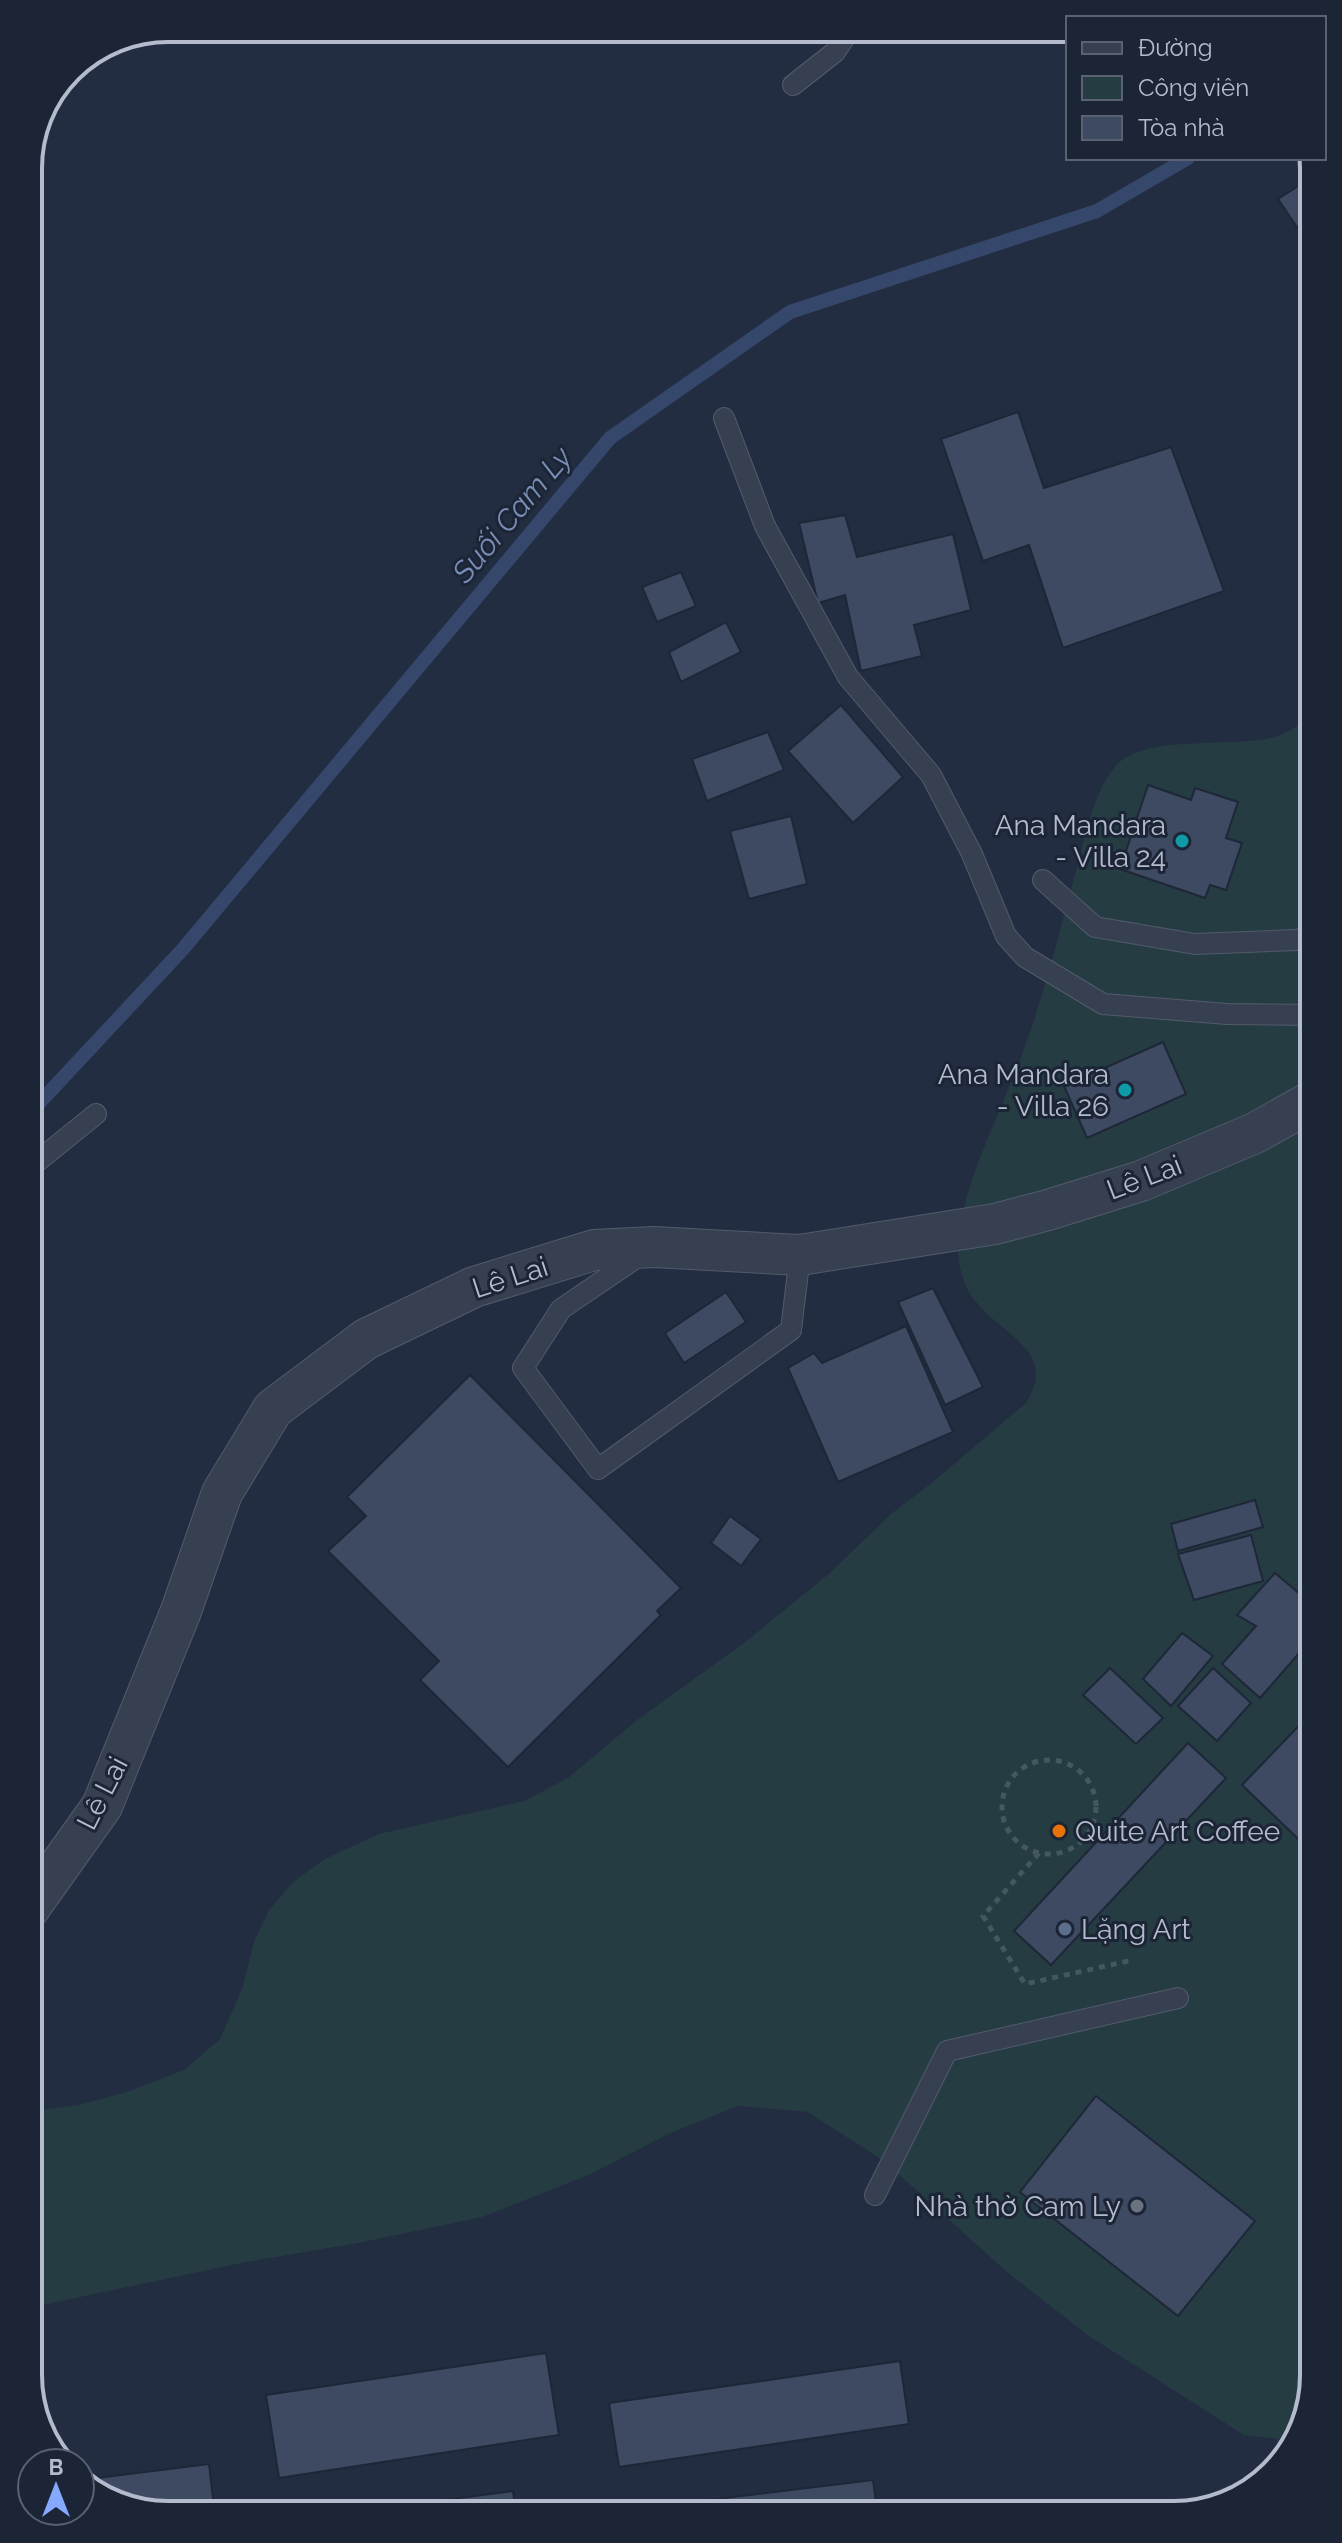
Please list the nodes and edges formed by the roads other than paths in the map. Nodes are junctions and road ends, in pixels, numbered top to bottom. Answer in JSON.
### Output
{"nodes":[{"id":1,"x":842,"y":42,"type":"edge"},
{"id":2,"x":793,"y":85,"type":"dead end"},
{"id":3,"x":724,"y":418,"type":"dead end"},
{"id":4,"x":1043,"y":880,"type":"dead end"},
{"id":5,"x":1300,"y":939,"type":"edge"},
{"id":6,"x":1300,"y":1015,"type":"edge"},
{"id":7,"x":1300,"y":1108,"type":"edge"},
{"id":8,"x":96,"y":1114,"type":"dead end"},
{"id":9,"x":42,"y":1158,"type":"edge"},
{"id":10,"x":654,"y":1247,"type":"junction"},
{"id":11,"x":800,"y":1255,"type":"junction"},
{"id":12,"x":42,"y":1890,"type":"edge"},
{"id":13,"x":1178,"y":1998,"type":"dead end"},
{"id":14,"x":875,"y":2195,"type":"dead end"}],
"edges":[{"from":1,"to":2,"type":"lane"},
{"from":3,"to":6,"type":"lane"},
{"from":4,"to":5,"type":"lane"},
{"from":7,"to":11,"type":"street","name":"Lê Lai"},
{"from":8,"to":9,"type":"lane"},
{"from":10,"to":11,"type":"street","name":"Lê Lai"},
{"from":10,"to":11,"type":"lane"},
{"from":10,"to":12,"type":"street","name":"Lê Lai"},
{"from":13,"to":14,"type":"lane"}]}
